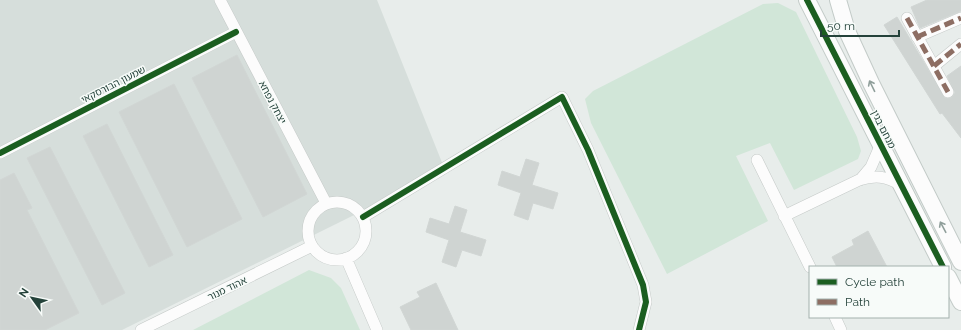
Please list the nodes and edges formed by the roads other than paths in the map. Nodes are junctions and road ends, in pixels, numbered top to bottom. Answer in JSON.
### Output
{"nodes":[{"id":1,"x":220,"y":0,"type":"edge"},
{"id":2,"x":807,"y":0,"type":"edge"},
{"id":3,"x":838,"y":0,"type":"edge"},
{"id":4,"x":907,"y":18,"type":"dead end"},
{"id":5,"x":961,"y":18,"type":"edge"},
{"id":6,"x":236,"y":32,"type":"junction"},
{"id":7,"x":917,"y":37,"type":"junction"},
{"id":8,"x":961,"y":44,"type":"edge"},
{"id":9,"x":934,"y":66,"type":"junction"},
{"id":10,"x":948,"y":92,"type":"dead end"},
{"id":11,"x":881,"y":144,"type":"junction"},
{"id":12,"x":0,"y":153,"type":"edge"},
{"id":13,"x":757,"y":160,"type":"dead end"},
{"id":14,"x":859,"y":180,"type":"junction"},
{"id":15,"x":902,"y":186,"type":"junction"},
{"id":16,"x":326,"y":203,"type":"junction"},
{"id":17,"x":784,"y":216,"type":"junction"},
{"id":18,"x":363,"y":217,"type":"junction"},
{"id":19,"x":312,"y":246,"type":"junction"},
{"id":20,"x":346,"y":258,"type":"junction"},
{"id":21,"x":961,"y":262,"type":"edge"},
{"id":22,"x":809,"y":266,"type":"edge"},
{"id":23,"x":942,"y":266,"type":"edge"},
{"id":24,"x":949,"y":279,"type":"edge"},
{"id":25,"x":961,"y":302,"type":"edge"},
{"id":26,"x":835,"y":318,"type":"edge"},
{"id":27,"x":142,"y":330,"type":"edge"},
{"id":28,"x":378,"y":330,"type":"edge"},
{"id":29,"x":639,"y":330,"type":"edge"},
{"id":30,"x":841,"y":330,"type":"edge"}],
"edges":[{"from":1,"to":6,"type":"street","name":"יצחק נפחא"},
{"from":2,"to":11,"type":"street","name":"מנחם בגין"},
{"from":21,"to":3,"type":"street","name":"מנחם בגין","one_way":true},
{"from":4,"to":7,"type":"street"},
{"from":5,"to":7,"type":"street"},
{"from":6,"to":12,"type":"street","name":"שמעון הבורסקאי"},
{"from":6,"to":16,"type":"street","name":"יצחק נפחא"},
{"from":7,"to":9,"type":"street"},
{"from":8,"to":9,"type":"street"},
{"from":9,"to":10,"type":"street"},
{"from":11,"to":14,"type":"street"},
{"from":11,"to":15,"type":"street","name":"מנחם בגין"},
{"from":13,"to":17,"type":"street"},
{"from":14,"to":15,"type":"street"},
{"from":14,"to":17,"type":"street"},
{"from":15,"to":23,"type":"street","name":"מנחם בגין"},
{"from":16,"to":18,"type":"street"},
{"from":16,"to":19,"type":"street"},
{"from":17,"to":22,"type":"street"},
{"from":18,"to":20,"type":"street"},
{"from":18,"to":29,"type":"street"},
{"from":19,"to":20,"type":"street"},
{"from":19,"to":27,"type":"street","name":"אהוד מנור"},
{"from":20,"to":28,"type":"street"},
{"from":24,"to":25,"type":"street"},
{"from":26,"to":30,"type":"street"}]}
